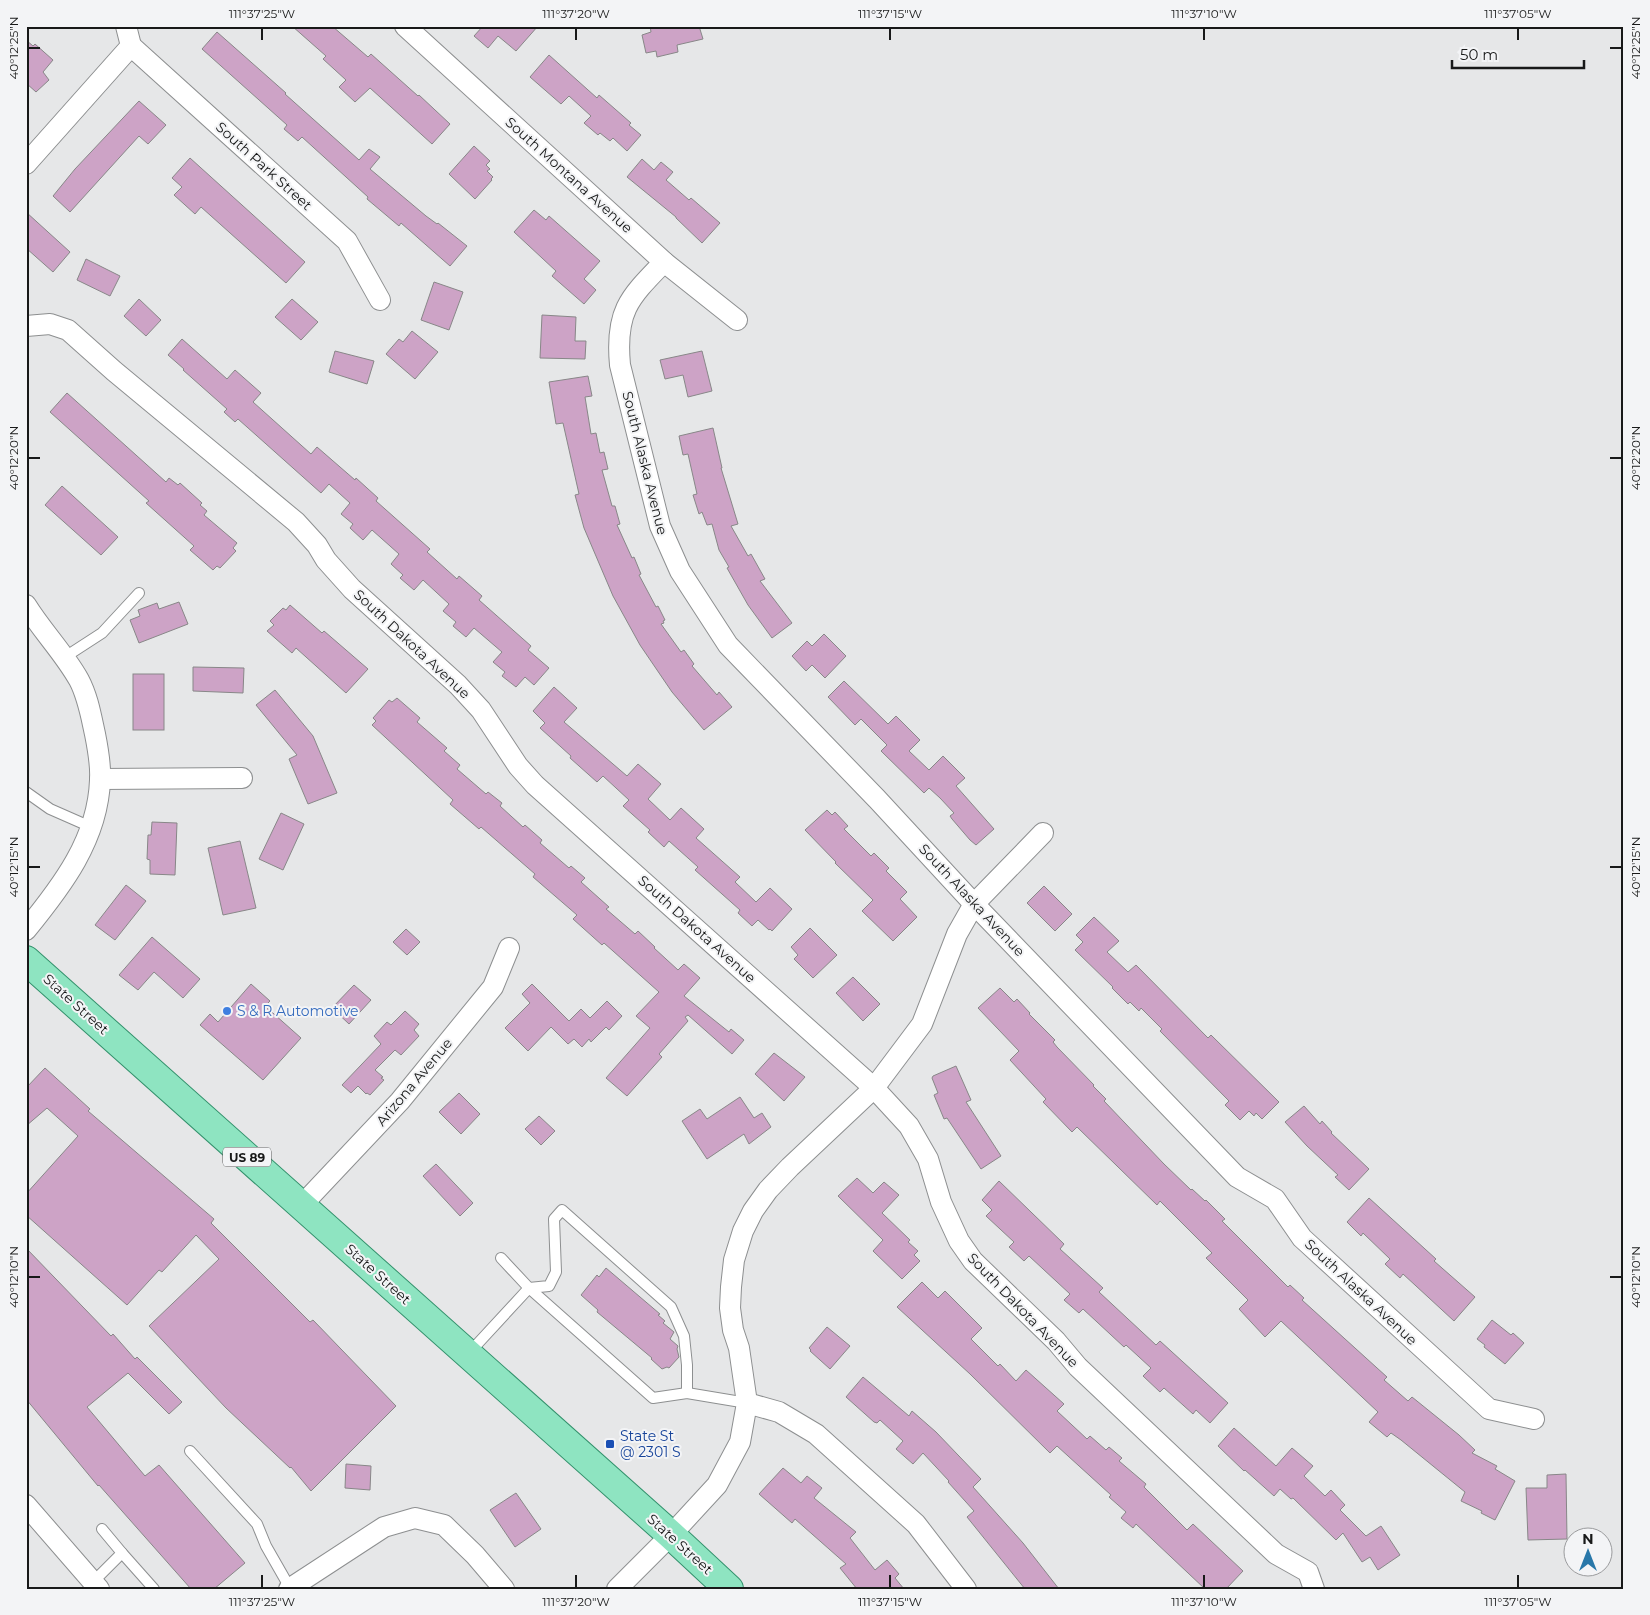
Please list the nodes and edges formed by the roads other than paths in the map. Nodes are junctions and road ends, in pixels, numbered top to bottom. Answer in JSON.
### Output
{"nodes":[{"id":1,"x":126,"y":26,"type":"edge"},
{"id":2,"x":405,"y":26,"type":"edge"},
{"id":3,"x":130,"y":46,"type":"junction"},
{"id":4,"x":26,"y":164,"type":"edge"},
{"id":5,"x":664,"y":262,"type":"junction"},
{"id":6,"x":380,"y":300,"type":"dead end"},
{"id":7,"x":737,"y":320,"type":"dead end"},
{"id":8,"x":26,"y":326,"type":"edge"},
{"id":9,"x":139,"y":593,"type":"dead end"},
{"id":10,"x":26,"y":605,"type":"edge"},
{"id":11,"x":65,"y":657,"type":"junction"},
{"id":12,"x":242,"y":778,"type":"dead end"},
{"id":13,"x":100,"y":779,"type":"junction"},
{"id":14,"x":26,"y":792,"type":"edge"},
{"id":15,"x":90,"y":827,"type":"junction"},
{"id":16,"x":1043,"y":833,"type":"dead end"},
{"id":17,"x":974,"y":904,"type":"junction"},
{"id":18,"x":26,"y":930,"type":"edge"},
{"id":19,"x":509,"y":948,"type":"dead end"},
{"id":20,"x":26,"y":960,"type":"edge"},
{"id":21,"x":874,"y":1088,"type":"junction"},
{"id":22,"x":302,"y":1205,"type":"junction"},
{"id":23,"x":501,"y":1258,"type":"dead end"},
{"id":24,"x":529,"y":1288,"type":"junction"},
{"id":25,"x":468,"y":1354,"type":"junction"},
{"id":26,"x":687,"y":1393,"type":"junction"},
{"id":27,"x":746,"y":1403,"type":"junction"},
{"id":28,"x":1534,"y":1419,"type":"dead end"},
{"id":29,"x":190,"y":1451,"type":"dead end"},
{"id":30,"x":26,"y":1505,"type":"edge"},
{"id":31,"x":102,"y":1529,"type":"dead end"},
{"id":32,"x":671,"y":1535,"type":"junction"},
{"id":33,"x":122,"y":1553,"type":"junction"},
{"id":34,"x":96,"y":1585,"type":"edge"},
{"id":35,"x":289,"y":1588,"type":"edge"},
{"id":36,"x":1315,"y":1588,"type":"edge"},
{"id":37,"x":154,"y":1589,"type":"edge"},
{"id":38,"x":504,"y":1589,"type":"edge"},
{"id":39,"x":618,"y":1589,"type":"edge"},
{"id":40,"x":729,"y":1589,"type":"edge"},
{"id":41,"x":966,"y":1589,"type":"edge"}],
"edges":[{"from":1,"to":3,"type":"street"},
{"from":2,"to":5,"type":"street","name":"South Montana Avenue"},
{"from":3,"to":4,"type":"street"},
{"from":3,"to":6,"type":"street","name":"South Park Street"},
{"from":5,"to":7,"type":"street","name":"South Montana Avenue"},
{"from":5,"to":17,"type":"street","name":"South Alaska Avenue"},
{"from":8,"to":21,"type":"street","name":"South Dakota Avenue"},
{"from":9,"to":11,"type":"lane"},
{"from":10,"to":11,"type":"street"},
{"from":11,"to":13,"type":"street"},
{"from":12,"to":13,"type":"street"},
{"from":13,"to":15,"type":"street"},
{"from":14,"to":15,"type":"lane"},
{"from":15,"to":18,"type":"street"},
{"from":16,"to":17,"type":"street"},
{"from":17,"to":21,"type":"street"},
{"from":17,"to":28,"type":"street","name":"South Alaska Avenue"},
{"from":19,"to":22,"type":"street","name":"Arizona Avenue"},
{"from":20,"to":22,"type":"main road","name":"State Street","number":"US 89"},
{"from":21,"to":27,"type":"street"},
{"from":21,"to":36,"type":"street","name":"South Dakota Avenue"},
{"from":22,"to":25,"type":"main road","name":"State Street","number":"US 89"},
{"from":23,"to":24,"type":"lane"},
{"from":24,"to":25,"type":"lane"},
{"from":24,"to":26,"type":"lane"},
{"from":24,"to":26,"type":"lane"},
{"from":25,"to":32,"type":"main road","name":"State Street","number":"US 89"},
{"from":26,"to":27,"type":"lane"},
{"from":27,"to":32,"type":"street"},
{"from":27,"to":41,"type":"street"},
{"from":29,"to":35,"type":"lane"},
{"from":30,"to":34,"type":"street"},
{"from":31,"to":33,"type":"lane"},
{"from":32,"to":39,"type":"street"},
{"from":32,"to":40,"type":"main road","name":"State Street","number":"US 89"},
{"from":33,"to":34,"type":"lane"},
{"from":33,"to":37,"type":"lane"},
{"from":35,"to":38,"type":"street"}]}
